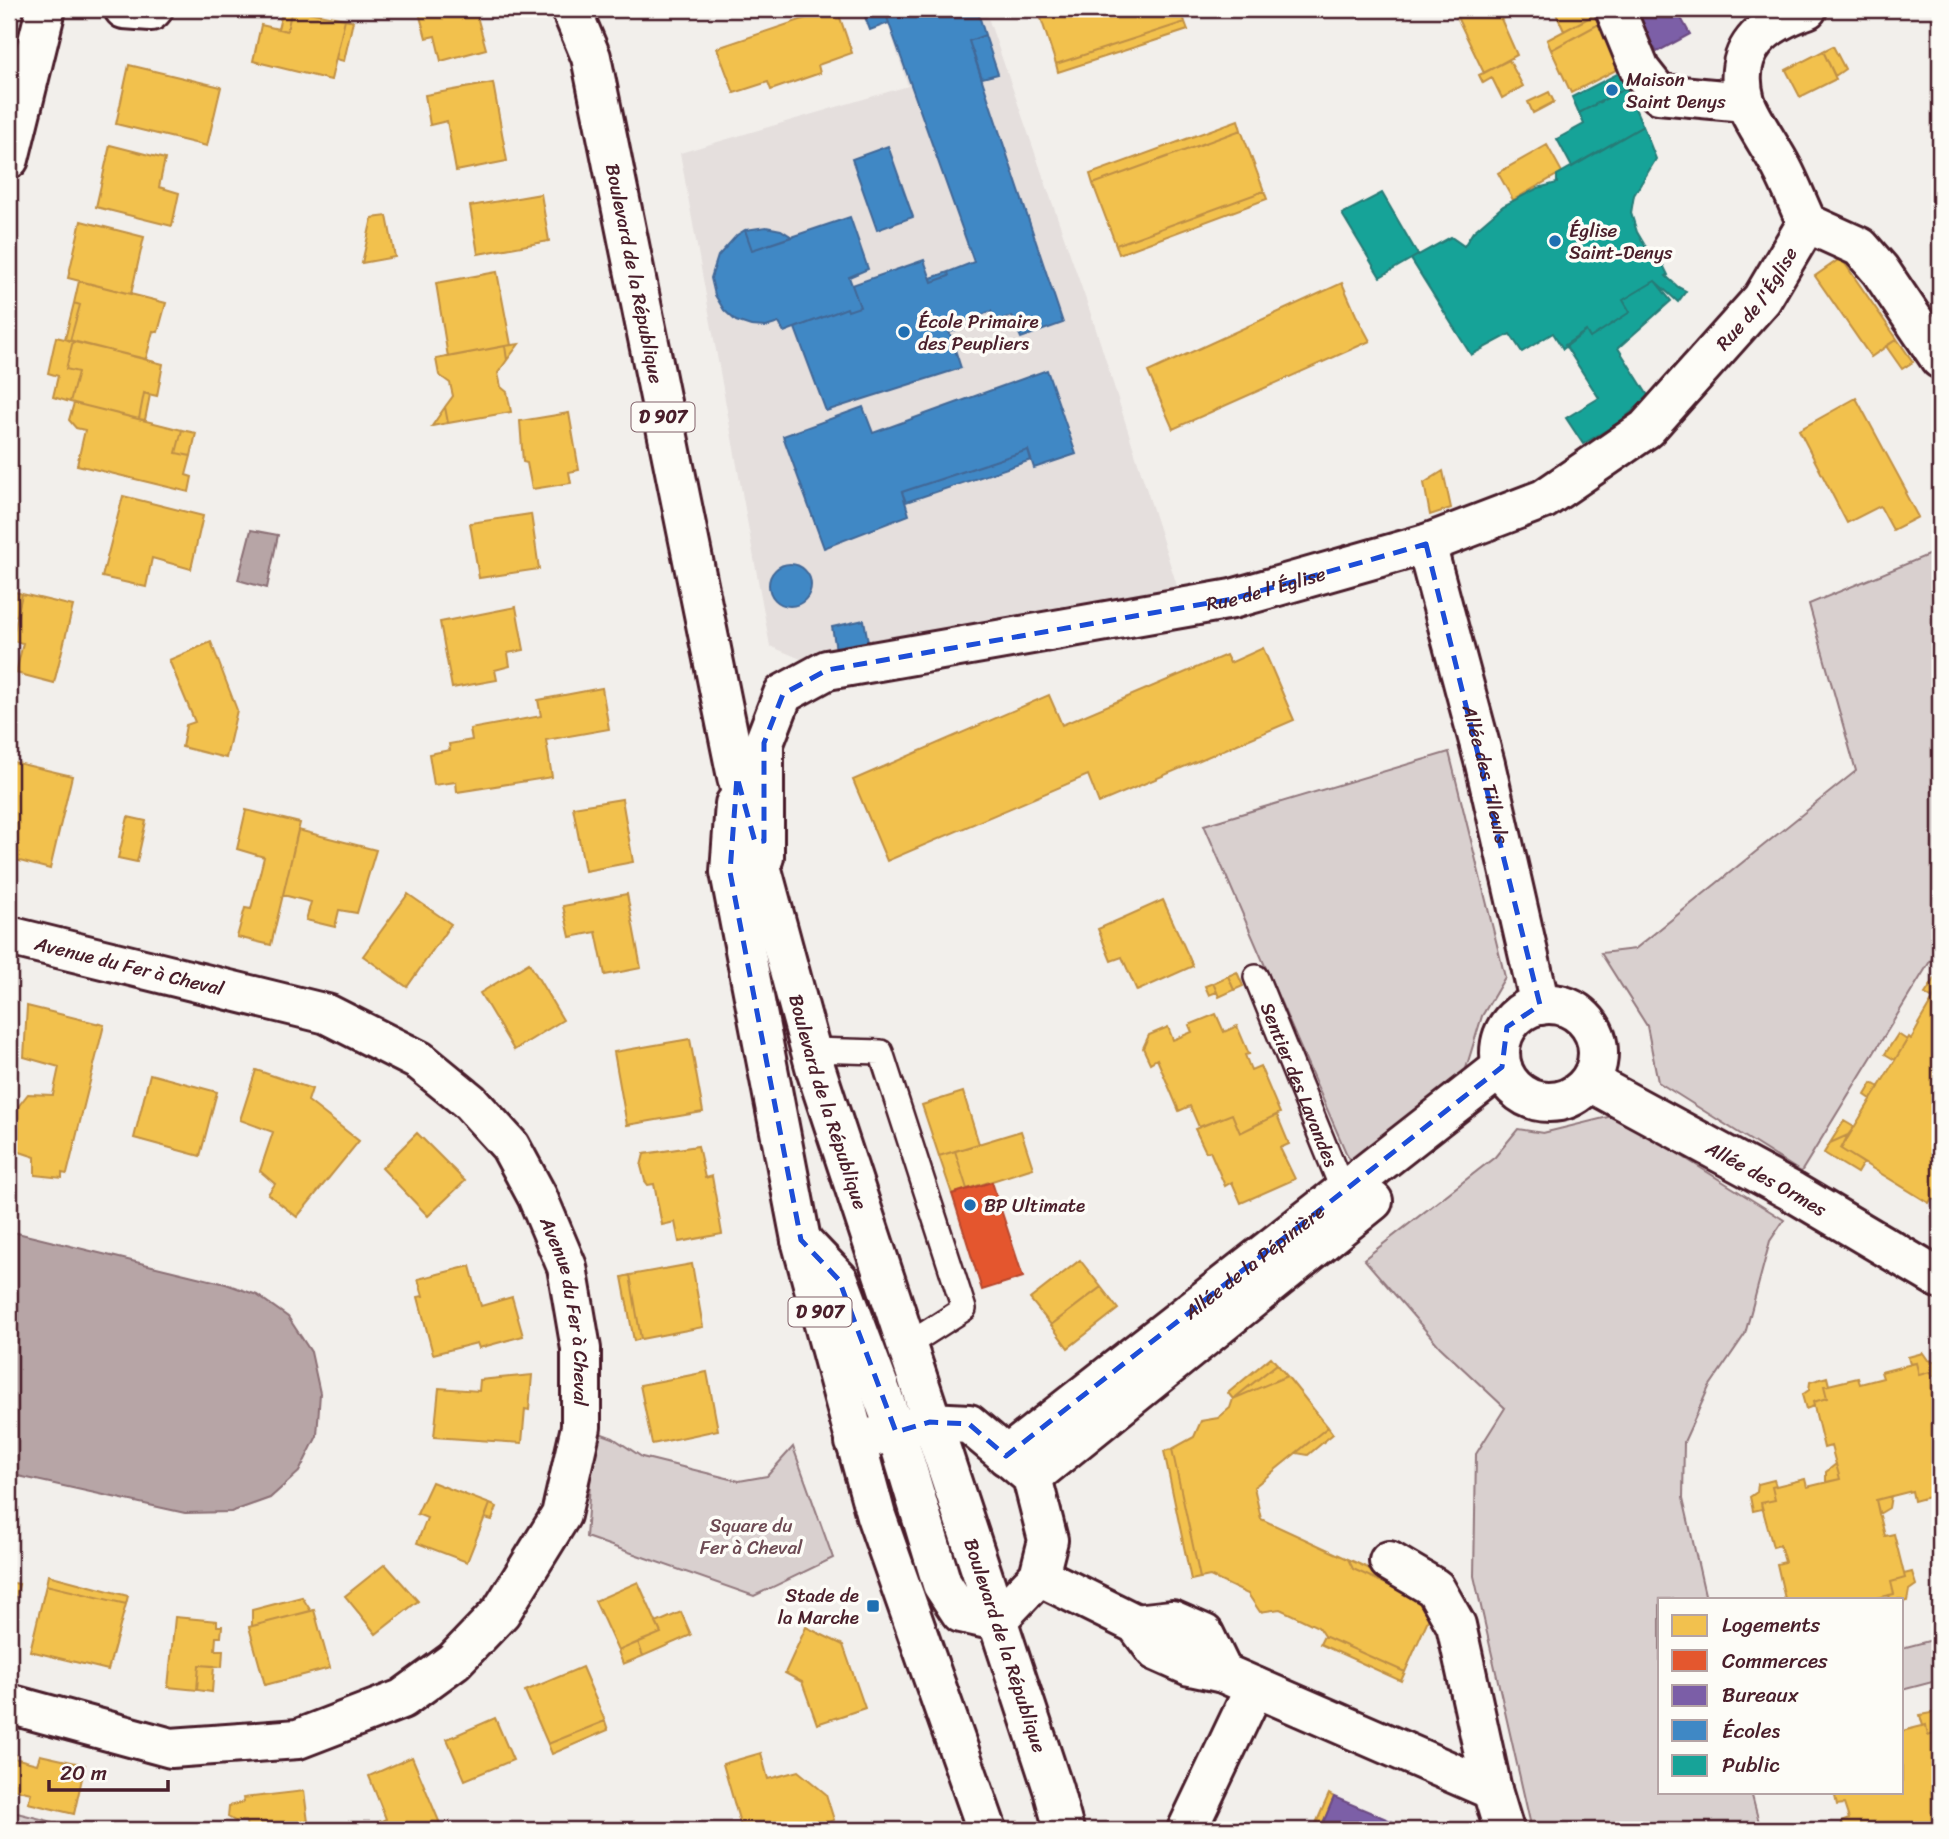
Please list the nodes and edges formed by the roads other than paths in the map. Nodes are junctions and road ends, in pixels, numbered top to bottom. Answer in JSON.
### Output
{"nodes":[{"id":1,"x":46,"y":9,"type":"edge"},
{"id":2,"x":124,"y":9,"type":"edge"},
{"id":3,"x":153,"y":9,"type":"edge"},
{"id":4,"x":571,"y":9,"type":"edge"},
{"id":5,"x":596,"y":9,"type":"edge"},
{"id":6,"x":1615,"y":9,"type":"edge"},
{"id":7,"x":1807,"y":9,"type":"edge"},
{"id":8,"x":591,"y":57,"type":"junction"},
{"id":9,"x":1745,"y":102,"type":"junction"},
{"id":10,"x":9,"y":159,"type":"edge"},
{"id":11,"x":1807,"y":223,"type":"junction"},
{"id":12,"x":1940,"y":359,"type":"edge"},
{"id":13,"x":1426,"y":544,"type":"junction"},
{"id":14,"x":737,"y":777,"type":"junction"},
{"id":15,"x":764,"y":874,"type":"junction"},
{"id":16,"x":9,"y":936,"type":"edge"},
{"id":17,"x":1256,"y":977,"type":"dead end"},
{"id":18,"x":1540,"y":1005,"type":"junction"},
{"id":19,"x":811,"y":1050,"type":"junction"},
{"id":20,"x":1509,"y":1078,"type":"junction"},
{"id":21,"x":1590,"y":1082,"type":"junction"},
{"id":22,"x":1350,"y":1203,"type":"junction"},
{"id":23,"x":801,"y":1240,"type":"junction"},
{"id":24,"x":1940,"y":1279,"type":"edge"},
{"id":25,"x":906,"y":1346,"type":"junction"},
{"id":26,"x":913,"y":1427,"type":"junction"},
{"id":27,"x":855,"y":1442,"type":"junction"},
{"id":28,"x":1019,"y":1466,"type":"junction"},
{"id":29,"x":1389,"y":1561,"type":"dead end"},
{"id":30,"x":1039,"y":1576,"type":"junction"},
{"id":31,"x":996,"y":1622,"type":"junction"},
{"id":32,"x":1239,"y":1680,"type":"junction"},
{"id":33,"x":9,"y":1704,"type":"edge"},
{"id":34,"x":1492,"y":1790,"type":"junction"},
{"id":35,"x":987,"y":1830,"type":"edge"},
{"id":36,"x":1064,"y":1830,"type":"edge"},
{"id":37,"x":1187,"y":1830,"type":"edge"},
{"id":38,"x":1504,"y":1830,"type":"edge"}],
"edges":[{"from":1,"to":10,"type":"street"},
{"from":2,"to":3,"type":"street"},
{"from":4,"to":8,"type":"street","name":"Boulevard de la République","number":"D 907"},
{"from":5,"to":8,"type":"street","name":"Boulevard de la République","number":"D 907"},
{"from":6,"to":9,"type":"street"},
{"from":7,"to":9,"type":"street"},
{"from":8,"to":14,"type":"street","name":"Boulevard de la République","number":"D 907"},
{"from":9,"to":11,"type":"street"},
{"from":11,"to":12,"type":"street"},
{"from":11,"to":13,"type":"street","name":"Rue de l'Église"},
{"from":13,"to":15,"type":"street","name":"Rue de l'Église"},
{"from":13,"to":18,"type":"street","name":"Allée des Tilleuls"},
{"from":14,"to":15,"type":"street","name":"Boulevard de la République","number":"D 907"},
{"from":14,"to":23,"type":"street","name":"Boulevard de la République","number":"D 907"},
{"from":15,"to":19,"type":"street","name":"Boulevard de la République","number":"D 907"},
{"from":16,"to":33,"type":"street","name":"Avenue du Fer à Cheval"},
{"from":17,"to":22,"type":"lane","name":"Sentier des Lavandes"},
{"from":18,"to":20,"type":"street"},
{"from":18,"to":21,"type":"street"},
{"from":19,"to":25,"type":"street","name":"Boulevard de la République","number":"D 907"},
{"from":19,"to":25,"type":"lane"},
{"from":20,"to":21,"type":"street"},
{"from":20,"to":22,"type":"street","name":"Allée de la Pépinière"},
{"from":21,"to":24,"type":"street","name":"Allée des Ormes"},
{"from":22,"to":28,"type":"street","name":"Allée de la Pépinière"},
{"from":23,"to":26,"type":"street","name":"Boulevard de la République"},
{"from":23,"to":27,"type":"street","name":"Boulevard de la République","number":"D 907"},
{"from":25,"to":26,"type":"street","name":"Boulevard de la République","number":"D 907"},
{"from":26,"to":27,"type":"street"},
{"from":26,"to":28,"type":"street"},
{"from":26,"to":31,"type":"street","name":"Boulevard de la République","number":"D 907"},
{"from":27,"to":35,"type":"street","name":"Boulevard de la République","number":"D 907"},
{"from":28,"to":30,"type":"street"},
{"from":29,"to":34,"type":"street"},
{"from":30,"to":31,"type":"street"},
{"from":30,"to":32,"type":"street"},
{"from":31,"to":36,"type":"street","name":"Boulevard de la République","number":"D 907"},
{"from":32,"to":34,"type":"street"},
{"from":32,"to":37,"type":"street"},
{"from":34,"to":38,"type":"street"}]}
